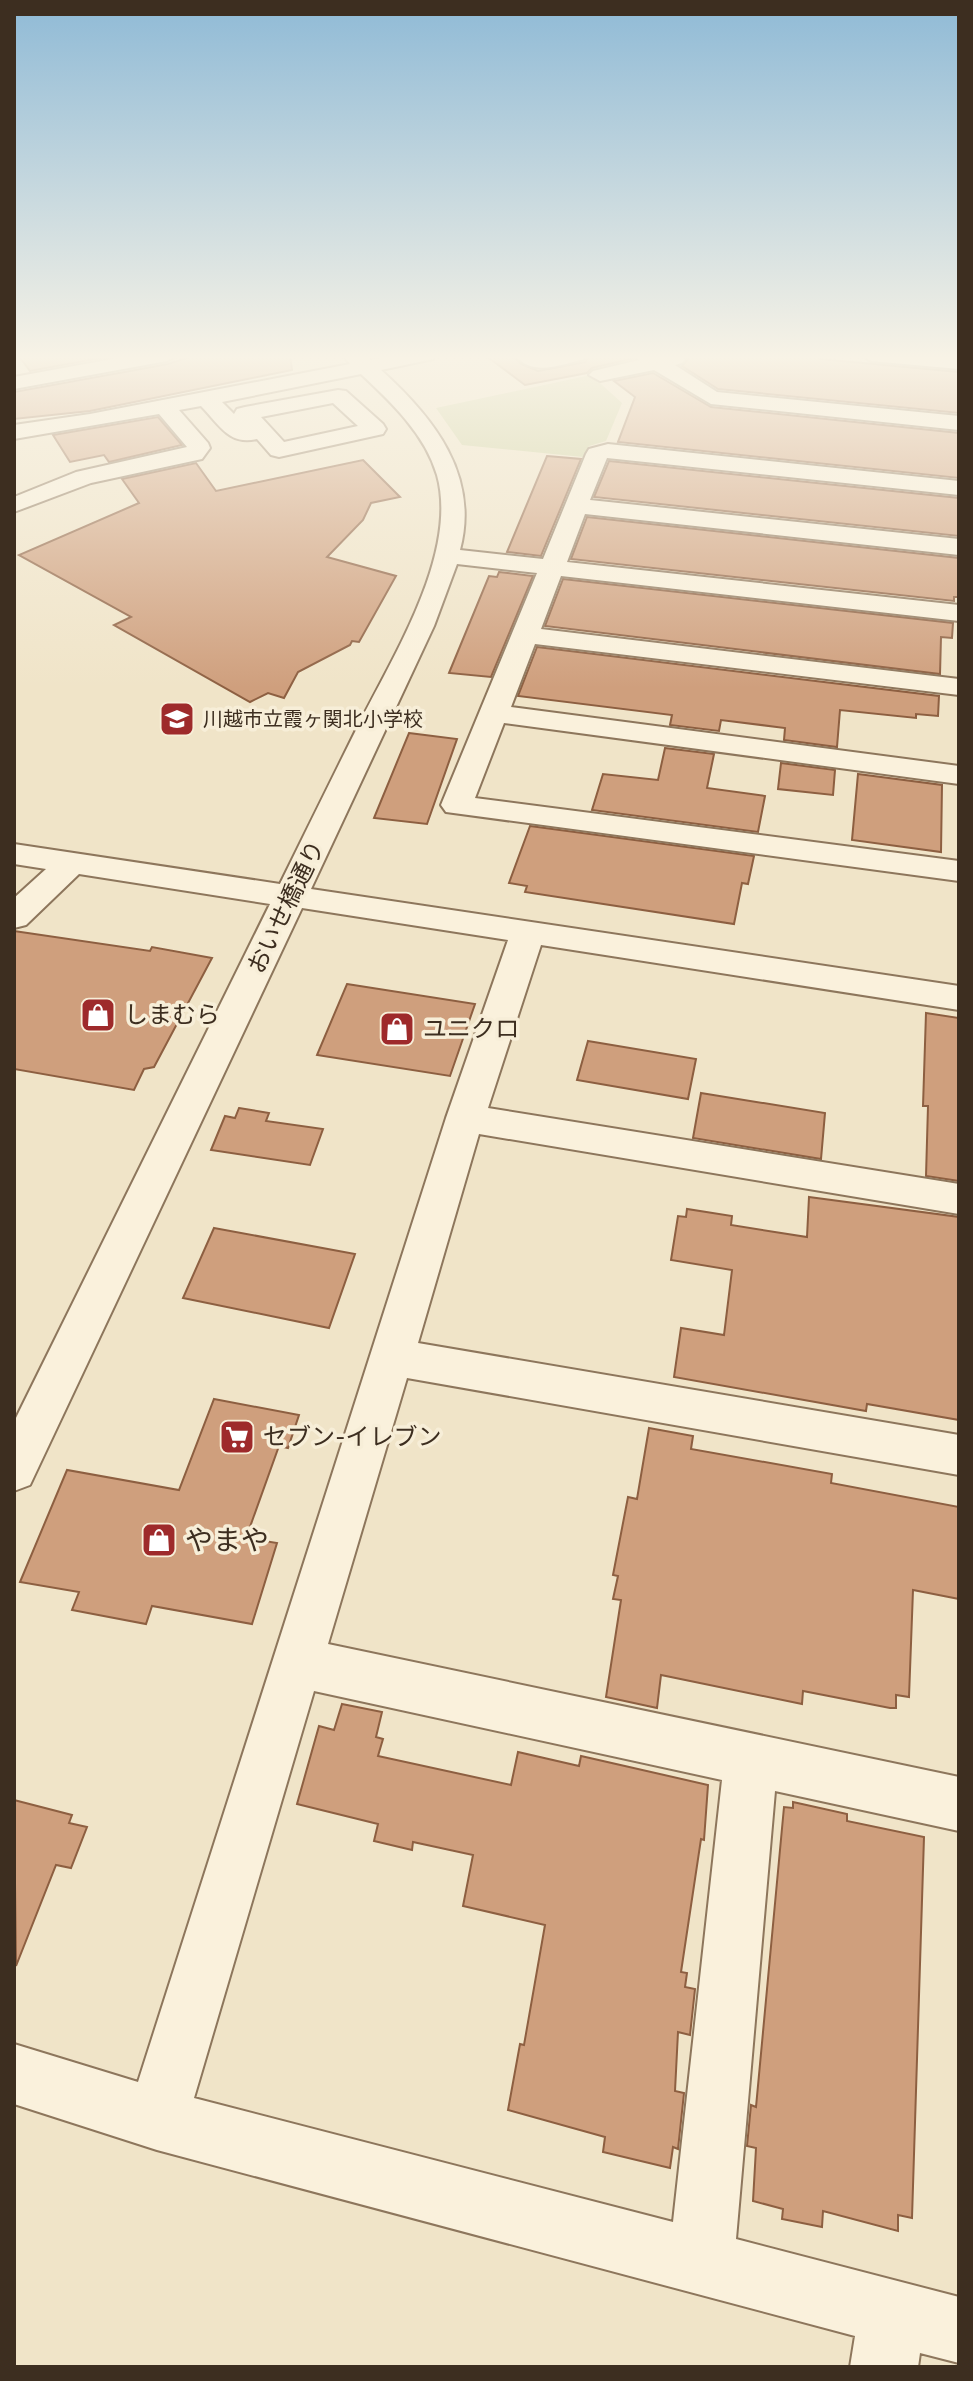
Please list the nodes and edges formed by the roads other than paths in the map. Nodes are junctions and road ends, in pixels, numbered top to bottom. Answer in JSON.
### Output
{"nodes":[{"id":1,"x":136,"y":466,"type":"edge"},
{"id":2,"x":446,"y":466,"type":"edge"},
{"id":3,"x":592,"y":466,"type":"edge"},
{"id":4,"x":751,"y":466,"type":"edge"},
{"id":5,"x":959,"y":488,"type":"edge"},
{"id":6,"x":14,"y":505,"type":"edge"},
{"id":7,"x":575,"y":506,"type":"junction"},
{"id":8,"x":959,"y":547,"type":"edge"},
{"id":9,"x":449,"y":556,"type":"junction"},
{"id":10,"x":554,"y":567,"type":"junction"},
{"id":11,"x":959,"y":613,"type":"edge"},
{"id":12,"x":524,"y":635,"type":"junction"},
{"id":13,"x":959,"y":687,"type":"edge"},
{"id":14,"x":494,"y":713,"type":"junction"},
{"id":15,"x":959,"y":775,"type":"edge"},
{"id":16,"x":14,"y":854,"type":"edge"},
{"id":17,"x":71,"y":863,"type":"junction"},
{"id":18,"x":959,"y":871,"type":"edge"},
{"id":19,"x":292,"y":894,"type":"junction"},
{"id":20,"x":14,"y":917,"type":"edge"},
{"id":21,"x":528,"y":932,"type":"junction"},
{"id":22,"x":959,"y":998,"type":"edge"},
{"id":23,"x":465,"y":1118,"type":"junction"},
{"id":24,"x":959,"y":1199,"type":"edge"},
{"id":25,"x":394,"y":1357,"type":"junction"},
{"id":26,"x":959,"y":1455,"type":"edge"},
{"id":27,"x":14,"y":1470,"type":"edge"},
{"id":28,"x":300,"y":1663,"type":"junction"},
{"id":29,"x":751,"y":1759,"type":"junction"},
{"id":30,"x":959,"y":1804,"type":"edge"},
{"id":31,"x":14,"y":2074,"type":"edge"},
{"id":32,"x":157,"y":2119,"type":"junction"},
{"id":33,"x":701,"y":2264,"type":"junction"},
{"id":34,"x":959,"y":2330,"type":"edge"},
{"id":35,"x":888,"y":2341,"type":"edge"}],
"edges":[{"from":1,"to":6,"type":"street"},
{"from":2,"to":9,"type":"street","name":"おいせ橋通り"},
{"from":3,"to":7,"type":"street"},
{"from":4,"to":5,"type":"street"},
{"from":7,"to":8,"type":"street"},
{"from":7,"to":10,"type":"street"},
{"from":9,"to":10,"type":"street"},
{"from":9,"to":19,"type":"street","name":"おいせ橋通り"},
{"from":10,"to":11,"type":"street"},
{"from":10,"to":12,"type":"street"},
{"from":12,"to":13,"type":"street"},
{"from":12,"to":14,"type":"street"},
{"from":14,"to":15,"type":"street"},
{"from":14,"to":18,"type":"street"},
{"from":16,"to":17,"type":"street"},
{"from":17,"to":19,"type":"street"},
{"from":17,"to":20,"type":"street"},
{"from":19,"to":21,"type":"street"},
{"from":19,"to":27,"type":"street","name":"おいせ橋通り"},
{"from":21,"to":22,"type":"street"},
{"from":21,"to":23,"type":"street"},
{"from":23,"to":24,"type":"street"},
{"from":23,"to":25,"type":"street"},
{"from":25,"to":26,"type":"street"},
{"from":25,"to":28,"type":"street"},
{"from":28,"to":29,"type":"street"},
{"from":28,"to":32,"type":"street"},
{"from":29,"to":30,"type":"street"},
{"from":29,"to":33,"type":"street"},
{"from":31,"to":32,"type":"street"},
{"from":32,"to":33,"type":"street"},
{"from":33,"to":35,"type":"street"},
{"from":34,"to":35,"type":"street"}]}
